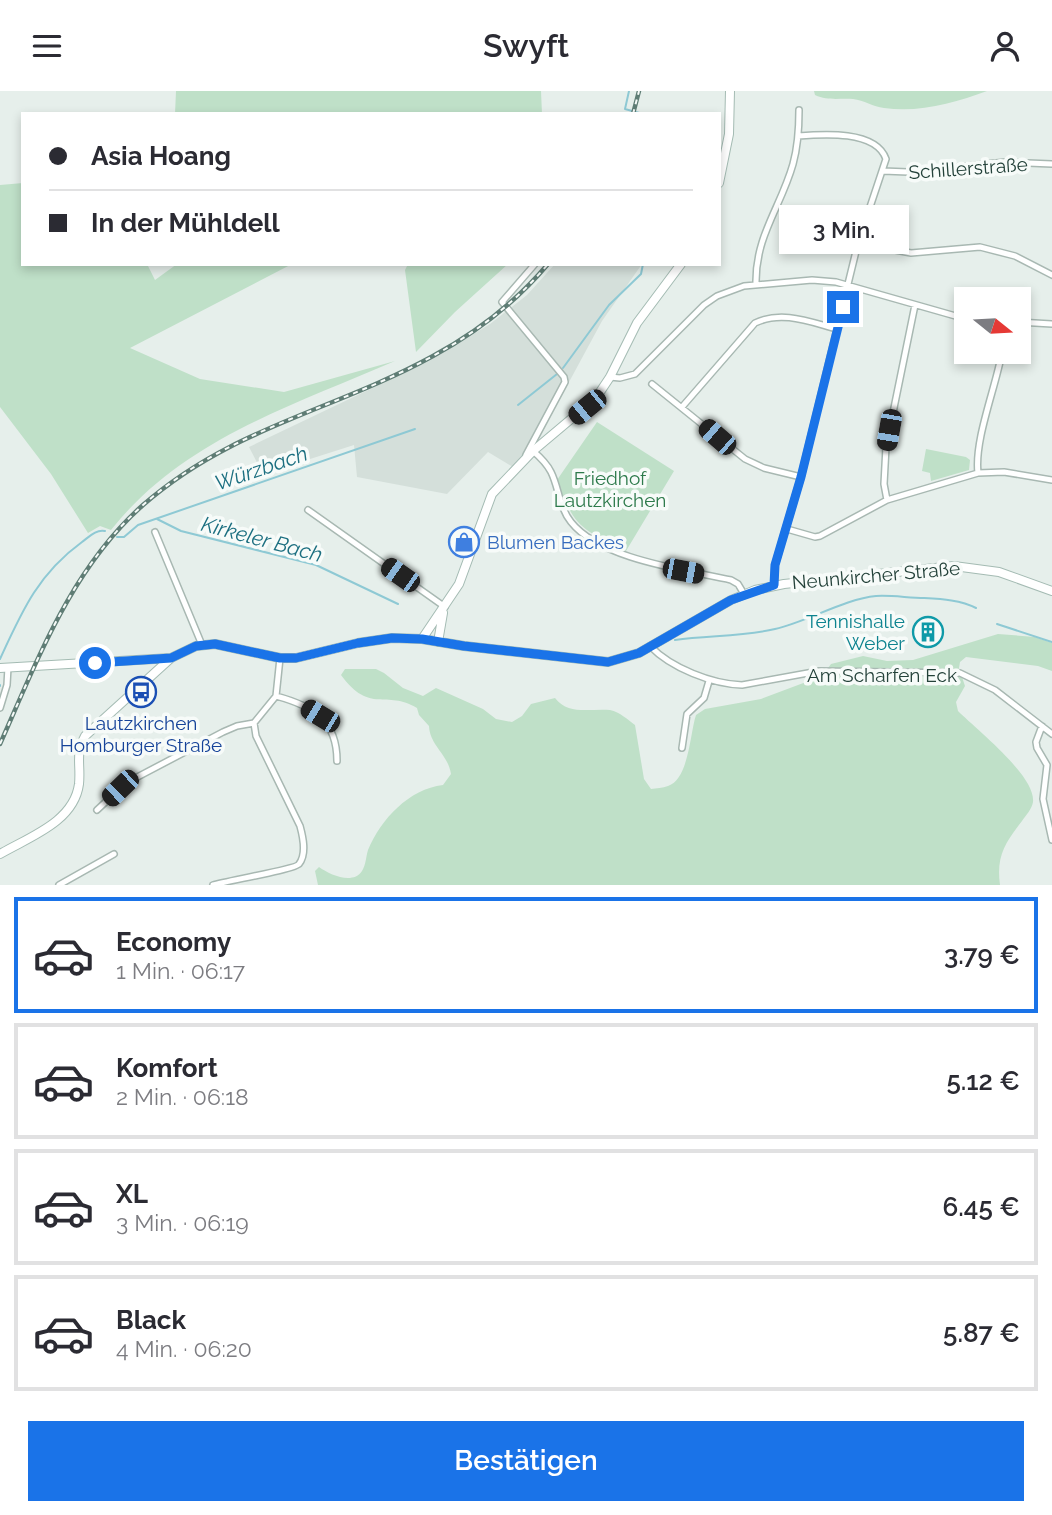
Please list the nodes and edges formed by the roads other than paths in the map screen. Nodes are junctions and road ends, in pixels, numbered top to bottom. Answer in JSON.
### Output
{"nodes":[{"id":1,"x":730,"y":91,"type":"edge"},
{"id":2,"x":799,"y":110,"type":"dead end"},
{"id":3,"x":798,"y":136,"type":"junction"},
{"id":4,"x":1052,"y":164,"type":"edge"},
{"id":5,"x":883,"y":171,"type":"junction"},
{"id":6,"x":721,"y":173,"type":"edge"},
{"id":7,"x":858,"y":243,"type":"junction"},
{"id":8,"x":533,"y":266,"type":"edge"},
{"id":9,"x":680,"y":266,"type":"edge"},
{"id":10,"x":1052,"y":275,"type":"edge"},
{"id":11,"x":756,"y":284,"type":"junction"},
{"id":12,"x":848,"y":284,"type":"junction"},
{"id":13,"x":915,"y":305,"type":"junction"},
{"id":14,"x":954,"y":316,"type":"edge"},
{"id":15,"x":1031,"y":323,"type":"edge"},
{"id":16,"x":1052,"y":324,"type":"edge"},
{"id":17,"x":837,"y":329,"type":"junction"},
{"id":18,"x":999,"y":364,"type":"edge"},
{"id":19,"x":611,"y":377,"type":"junction"},
{"id":20,"x":652,"y":384,"type":"dead end"},
{"id":21,"x":682,"y":407,"type":"junction"},
{"id":22,"x":533,"y":451,"type":"junction"},
{"id":23,"x":526,"y":458,"type":"junction"},
{"id":24,"x":1051,"y":472,"type":"edge"},
{"id":25,"x":978,"y":474,"type":"junction"},
{"id":26,"x":801,"y":477,"type":"junction"},
{"id":27,"x":1050,"y":480,"type":"edge"},
{"id":28,"x":887,"y":500,"type":"junction"},
{"id":29,"x":308,"y":510,"type":"dead end"},
{"id":30,"x":787,"y":529,"type":"junction"},
{"id":31,"x":155,"y":532,"type":"dead end"},
{"id":32,"x":774,"y":585,"type":"junction"},
{"id":33,"x":1052,"y":591,"type":"edge"},
{"id":34,"x":744,"y":594,"type":"junction"},
{"id":35,"x":445,"y":607,"type":"junction"},
{"id":36,"x":422,"y":639,"type":"junction"},
{"id":37,"x":438,"y":642,"type":"junction"},
{"id":38,"x":202,"y":645,"type":"junction"},
{"id":39,"x":650,"y":646,"type":"junction"},
{"id":40,"x":171,"y":658,"type":"junction"},
{"id":41,"x":280,"y":658,"type":"junction"},
{"id":42,"x":138,"y":660,"type":"junction"},
{"id":43,"x":4,"y":668,"type":"edge"},
{"id":44,"x":145,"y":681,"type":"junction"},
{"id":45,"x":709,"y":681,"type":"junction"},
{"id":46,"x":276,"y":696,"type":"junction"},
{"id":47,"x":0,"y":708,"type":"edge"},
{"id":48,"x":254,"y":723,"type":"junction"},
{"id":49,"x":1042,"y":726,"type":"junction"},
{"id":50,"x":1052,"y":734,"type":"edge"},
{"id":51,"x":682,"y":748,"type":"dead end"},
{"id":52,"x":337,"y":761,"type":"dead end"},
{"id":53,"x":97,"y":810,"type":"dead end"},
{"id":54,"x":1052,"y":840,"type":"edge"},
{"id":55,"x":0,"y":854,"type":"edge"},
{"id":56,"x":114,"y":854,"type":"dead end"},
{"id":57,"x":59,"y":885,"type":"edge"},
{"id":58,"x":213,"y":885,"type":"edge"}],
"edges":[{"from":1,"to":6,"type":"main road"},
{"from":2,"to":3,"type":"street"},
{"from":3,"to":5,"type":"street"},
{"from":3,"to":11,"type":"street"},
{"from":4,"to":5,"type":"street","name":"Schillerstraße"},
{"from":5,"to":7,"type":"street"},
{"from":7,"to":10,"type":"street"},
{"from":7,"to":12,"type":"street"},
{"from":8,"to":23,"type":"street"},
{"from":9,"to":19,"type":"main road"},
{"from":11,"to":12,"type":"street"},
{"from":11,"to":19,"type":"street"},
{"from":12,"to":13,"type":"street"},
{"from":12,"to":17,"type":"street"},
{"from":13,"to":14,"type":"street"},
{"from":13,"to":28,"type":"street"},
{"from":15,"to":16,"type":"street"},
{"from":17,"to":21,"type":"street"},
{"from":17,"to":26,"type":"street"},
{"from":18,"to":25,"type":"street"},
{"from":19,"to":22,"type":"main road"},
{"from":20,"to":21,"type":"street"},
{"from":21,"to":26,"type":"street"},
{"from":22,"to":23,"type":"main road"},
{"from":22,"to":34,"type":"street"},
{"from":23,"to":35,"type":"main road"},
{"from":24,"to":27,"type":"street"},
{"from":25,"to":27,"type":"street"},
{"from":25,"to":28,"type":"street"},
{"from":26,"to":30,"type":"street"},
{"from":28,"to":30,"type":"street"},
{"from":29,"to":35,"type":"street"},
{"from":30,"to":32,"type":"street"},
{"from":31,"to":38,"type":"street"},
{"from":32,"to":33,"type":"main road","name":"Neunkircher Straße"},
{"from":32,"to":34,"type":"main road","name":"Neunkircher Straße"},
{"from":34,"to":39,"type":"main road","name":"Neunkircher Straße"},
{"from":35,"to":36,"type":"main road"},
{"from":35,"to":37,"type":"main road"},
{"from":36,"to":37,"type":"main road","name":"Neunkircher Straße"},
{"from":36,"to":41,"type":"main road","name":"Neunkircher Straße"},
{"from":37,"to":39,"type":"main road","name":"Neunkircher Straße"},
{"from":38,"to":40,"type":"main road"},
{"from":38,"to":41,"type":"main road","name":"Neunkircher Straße"},
{"from":39,"to":45,"type":"street","name":"Am Scharfen Eck"},
{"from":40,"to":42,"type":"main road"},
{"from":40,"to":44,"type":"main road"},
{"from":41,"to":46,"type":"street"},
{"from":42,"to":43,"type":"main road"},
{"from":42,"to":44,"type":"main road"},
{"from":43,"to":47,"type":"street"},
{"from":44,"to":55,"type":"main road"},
{"from":45,"to":49,"type":"street","name":"Am Scharfen Eck"},
{"from":45,"to":51,"type":"street"},
{"from":46,"to":48,"type":"street"},
{"from":46,"to":52,"type":"street"},
{"from":48,"to":53,"type":"street"},
{"from":48,"to":58,"type":"street"},
{"from":49,"to":50,"type":"street"},
{"from":49,"to":54,"type":"street"},
{"from":56,"to":57,"type":"street"}]}
